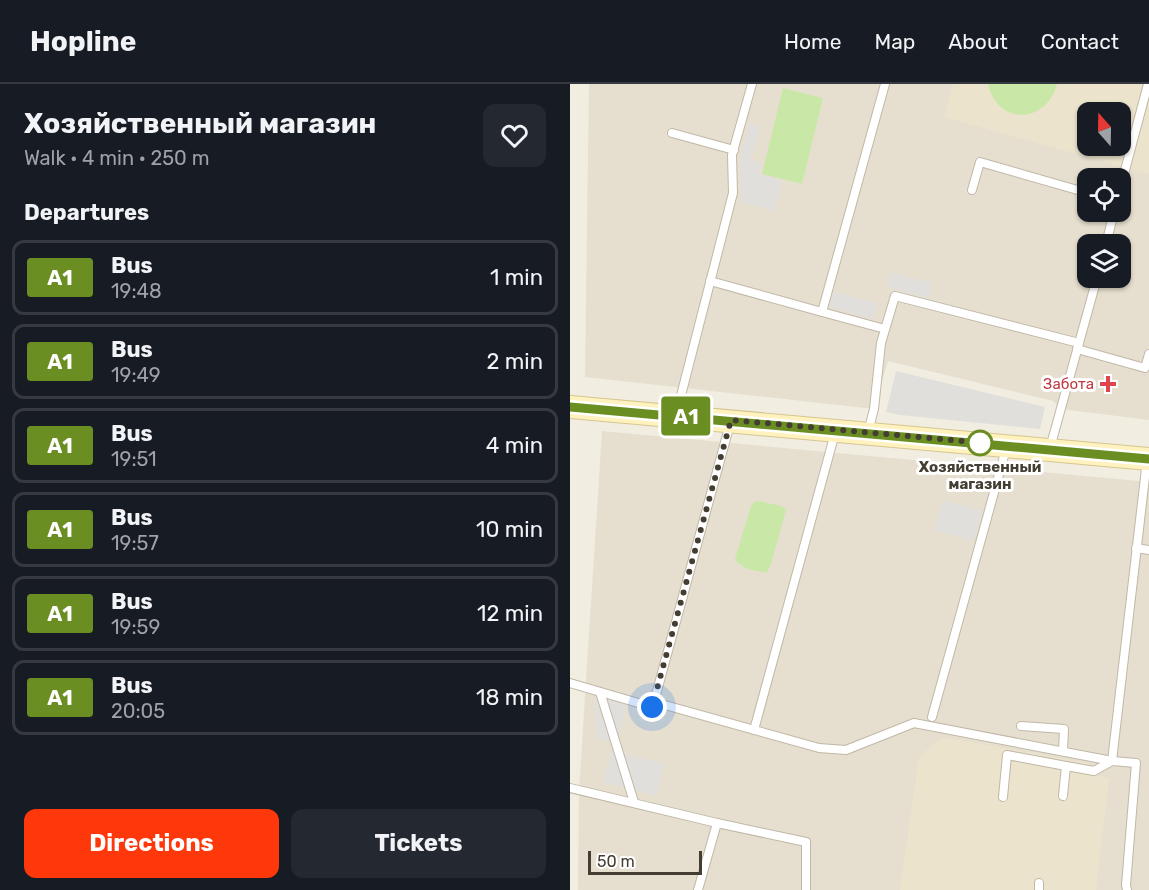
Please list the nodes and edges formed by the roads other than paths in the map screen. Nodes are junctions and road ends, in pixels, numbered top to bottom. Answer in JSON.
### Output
{"nodes":[{"id":1,"x":752,"y":84,"type":"edge"},
{"id":2,"x":885,"y":84,"type":"edge"},
{"id":3,"x":1148,"y":84,"type":"edge"},
{"id":4,"x":672,"y":133,"type":"dead end"},
{"id":5,"x":734,"y":150,"type":"junction"},
{"id":6,"x":1126,"y":168,"type":"edge"},
{"id":7,"x":972,"y":190,"type":"dead end"},
{"id":8,"x":1077,"y":190,"type":"edge"},
{"id":9,"x":710,"y":281,"type":"junction"},
{"id":10,"x":1094,"y":288,"type":"edge"},
{"id":11,"x":822,"y":312,"type":"junction"},
{"id":12,"x":885,"y":329,"type":"junction"},
{"id":13,"x":1078,"y":346,"type":"junction"},
{"id":14,"x":1149,"y":354,"type":"edge"},
{"id":15,"x":570,"y":407,"type":"edge"},
{"id":16,"x":676,"y":415,"type":"junction"},
{"id":17,"x":731,"y":420,"type":"junction"},
{"id":18,"x":836,"y":430,"type":"junction"},
{"id":19,"x":868,"y":433,"type":"junction"},
{"id":20,"x":1008,"y":445,"type":"junction"},
{"id":21,"x":1049,"y":450,"type":"junction"},
{"id":22,"x":1148,"y":459,"type":"edge"},
{"id":23,"x":1136,"y":548,"type":"junction"},
{"id":24,"x":1149,"y":550,"type":"edge"},
{"id":25,"x":570,"y":683,"type":"edge"},
{"id":26,"x":600,"y":692,"type":"junction"},
{"id":27,"x":654,"y":702,"type":"junction"},
{"id":28,"x":932,"y":717,"type":"dead end"},
{"id":29,"x":1021,"y":726,"type":"dead end"},
{"id":30,"x":754,"y":730,"type":"junction"},
{"id":31,"x":1063,"y":751,"type":"junction"},
{"id":32,"x":1112,"y":761,"type":"junction"},
{"id":33,"x":1066,"y":766,"type":"junction"},
{"id":34,"x":570,"y":788,"type":"edge"},
{"id":35,"x":1063,"y":796,"type":"dead end"},
{"id":36,"x":1003,"y":797,"type":"dead end"},
{"id":37,"x":634,"y":802,"type":"junction"},
{"id":38,"x":717,"y":823,"type":"junction"},
{"id":39,"x":698,"y":890,"type":"edge"},
{"id":40,"x":806,"y":890,"type":"edge"},
{"id":41,"x":1128,"y":890,"type":"edge"}],
"edges":[{"from":1,"to":5,"type":"lane"},
{"from":2,"to":11,"type":"lane"},
{"from":3,"to":6,"type":"lane"},
{"from":4,"to":5,"type":"lane"},
{"from":5,"to":9,"type":"lane"},
{"from":7,"to":8,"type":"lane"},
{"from":9,"to":11,"type":"lane"},
{"from":9,"to":16,"type":"lane"},
{"from":10,"to":13,"type":"lane"},
{"from":11,"to":12,"type":"lane"},
{"from":12,"to":13,"type":"lane"},
{"from":12,"to":19,"type":"lane"},
{"from":13,"to":14,"type":"lane"},
{"from":13,"to":21,"type":"lane"},
{"from":15,"to":16,"type":"street"},
{"from":16,"to":17,"type":"street"},
{"from":17,"to":18,"type":"street"},
{"from":17,"to":27,"type":"lane"},
{"from":18,"to":19,"type":"street"},
{"from":18,"to":30,"type":"lane"},
{"from":19,"to":20,"type":"street"},
{"from":20,"to":21,"type":"street"},
{"from":20,"to":28,"type":"lane"},
{"from":21,"to":22,"type":"street"},
{"from":22,"to":23,"type":"lane"},
{"from":23,"to":24,"type":"lane"},
{"from":23,"to":32,"type":"lane"},
{"from":25,"to":26,"type":"lane"},
{"from":26,"to":27,"type":"lane"},
{"from":26,"to":37,"type":"lane"},
{"from":27,"to":30,"type":"lane"},
{"from":29,"to":31,"type":"lane"},
{"from":30,"to":31,"type":"lane"},
{"from":31,"to":32,"type":"lane"},
{"from":32,"to":33,"type":"lane"},
{"from":32,"to":41,"type":"lane"},
{"from":33,"to":35,"type":"lane"},
{"from":33,"to":36,"type":"lane"},
{"from":34,"to":37,"type":"lane"},
{"from":37,"to":38,"type":"lane"},
{"from":38,"to":39,"type":"lane"},
{"from":38,"to":40,"type":"lane"}]}
